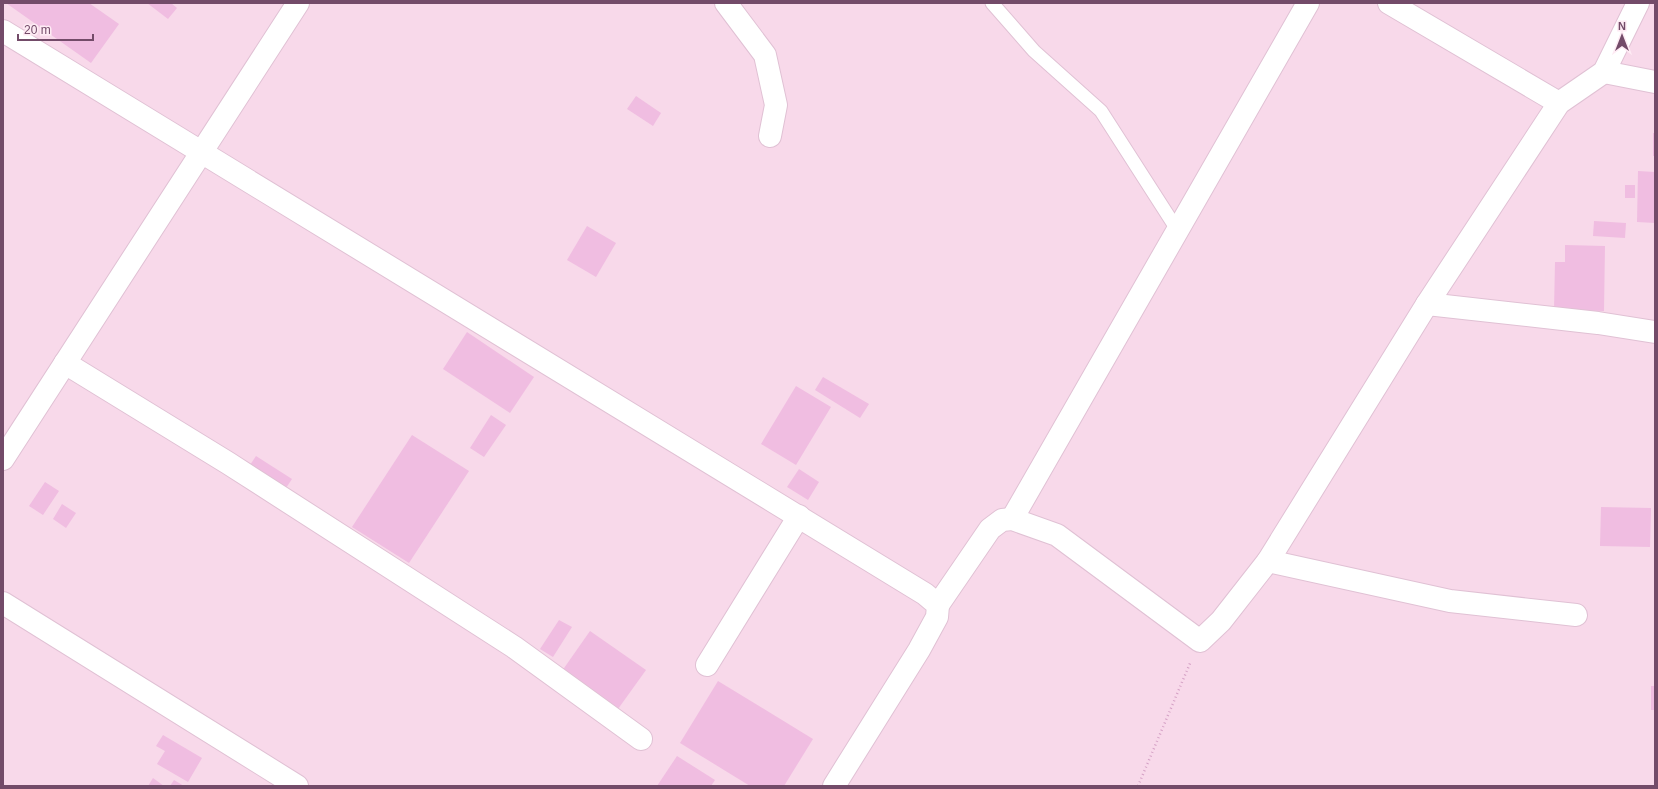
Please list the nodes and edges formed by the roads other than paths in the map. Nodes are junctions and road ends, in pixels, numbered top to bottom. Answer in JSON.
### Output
{"nodes":[{"id":1,"x":298,"y":3,"type":"edge"},
{"id":2,"x":726,"y":3,"type":"edge"},
{"id":3,"x":992,"y":3,"type":"edge"},
{"id":4,"x":1308,"y":3,"type":"edge"},
{"id":5,"x":1389,"y":3,"type":"edge"},
{"id":6,"x":1638,"y":3,"type":"edge"},
{"id":7,"x":3,"y":31,"type":"edge"},
{"id":8,"x":1604,"y":72,"type":"junction"},
{"id":9,"x":1655,"y":82,"type":"edge"},
{"id":10,"x":1559,"y":103,"type":"junction"},
{"id":11,"x":770,"y":136,"type":"dead end"},
{"id":12,"x":202,"y":151,"type":"junction"},
{"id":13,"x":1178,"y":230,"type":"junction"},
{"id":14,"x":1427,"y":304,"type":"junction"},
{"id":15,"x":1655,"y":332,"type":"edge"},
{"id":16,"x":65,"y":363,"type":"junction"},
{"id":17,"x":3,"y":459,"type":"edge"},
{"id":18,"x":799,"y":516,"type":"junction"},
{"id":19,"x":1012,"y":519,"type":"junction"},
{"id":20,"x":1268,"y":561,"type":"junction"},
{"id":21,"x":3,"y":603,"type":"edge"},
{"id":22,"x":938,"y":605,"type":"junction"},
{"id":23,"x":1576,"y":616,"type":"dead end"},
{"id":24,"x":707,"y":665,"type":"dead end"},
{"id":25,"x":641,"y":739,"type":"dead end"},
{"id":26,"x":297,"y":786,"type":"edge"},
{"id":27,"x":834,"y":786,"type":"edge"}],
"edges":[{"from":1,"to":12,"type":"street"},
{"from":2,"to":11,"type":"street"},
{"from":3,"to":13,"type":"lane"},
{"from":4,"to":13,"type":"street"},
{"from":5,"to":10,"type":"street"},
{"from":6,"to":8,"type":"street"},
{"from":7,"to":12,"type":"street"},
{"from":8,"to":9,"type":"street"},
{"from":8,"to":10,"type":"street"},
{"from":10,"to":14,"type":"street"},
{"from":12,"to":16,"type":"street"},
{"from":12,"to":18,"type":"street"},
{"from":13,"to":19,"type":"street"},
{"from":14,"to":15,"type":"street"},
{"from":14,"to":20,"type":"street"},
{"from":16,"to":17,"type":"street"},
{"from":16,"to":25,"type":"street"},
{"from":18,"to":22,"type":"street"},
{"from":18,"to":24,"type":"street"},
{"from":19,"to":20,"type":"street"},
{"from":19,"to":22,"type":"street"},
{"from":20,"to":23,"type":"street"},
{"from":21,"to":26,"type":"street"},
{"from":22,"to":27,"type":"street"}]}
